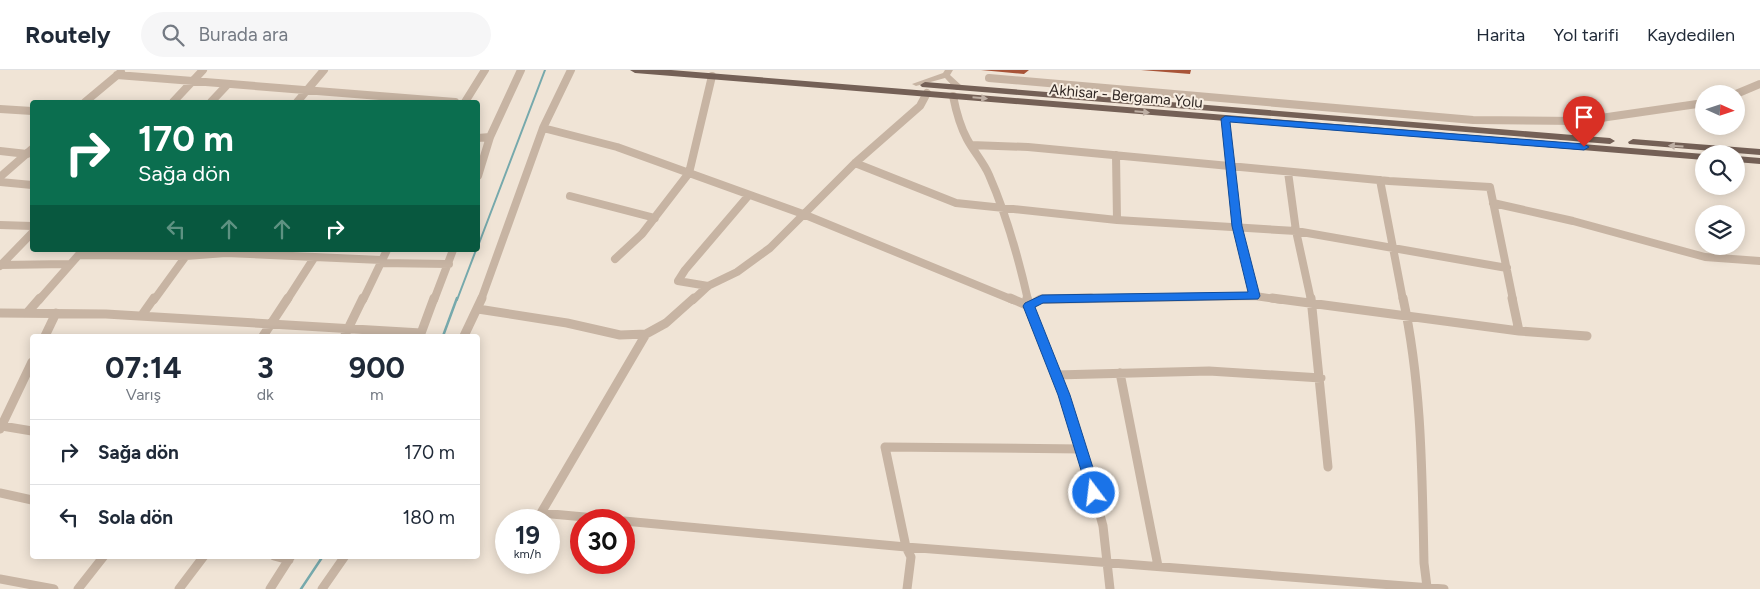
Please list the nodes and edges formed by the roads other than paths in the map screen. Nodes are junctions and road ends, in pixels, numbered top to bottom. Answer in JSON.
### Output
{"nodes":[{"id":1,"x":203,"y":70,"type":"edge"},
{"id":2,"x":324,"y":70,"type":"edge"},
{"id":3,"x":485,"y":70,"type":"edge"},
{"id":4,"x":522,"y":70,"type":"edge"},
{"id":5,"x":571,"y":70,"type":"edge"},
{"id":6,"x":635,"y":70,"type":"edge"},
{"id":7,"x":742,"y":70,"type":"edge"},
{"id":8,"x":120,"y":72,"type":"edge"},
{"id":9,"x":947,"y":72,"type":"edge"},
{"id":10,"x":712,"y":76,"type":"junction"},
{"id":11,"x":989,"y":78,"type":"dead end"},
{"id":12,"x":193,"y":82,"type":"junction"},
{"id":13,"x":916,"y":84,"type":"junction"},
{"id":14,"x":1760,"y":84,"type":"edge"},
{"id":15,"x":227,"y":85,"type":"junction"},
{"id":16,"x":1745,"y":90,"type":"edge"},
{"id":17,"x":307,"y":91,"type":"junction"},
{"id":18,"x":956,"y":92,"type":"junction"},
{"id":19,"x":927,"y":93,"type":"junction"},
{"id":20,"x":87,"y":100,"type":"edge"},
{"id":21,"x":175,"y":100,"type":"edge"},
{"id":22,"x":213,"y":100,"type":"edge"},
{"id":23,"x":299,"y":100,"type":"edge"},
{"id":24,"x":428,"y":100,"type":"edge"},
{"id":25,"x":466,"y":100,"type":"edge"},
{"id":26,"x":1695,"y":104,"type":"edge"},
{"id":27,"x":0,"y":109,"type":"edge"},
{"id":28,"x":30,"y":111,"type":"edge"},
{"id":29,"x":1225,"y":119,"type":"junction"},
{"id":30,"x":543,"y":128,"type":"junction"},
{"id":31,"x":490,"y":137,"type":"junction"},
{"id":32,"x":480,"y":138,"type":"edge"},
{"id":33,"x":971,"y":144,"type":"junction"},
{"id":34,"x":30,"y":151,"type":"edge"},
{"id":35,"x":0,"y":152,"type":"edge"},
{"id":36,"x":1760,"y":152,"type":"edge"},
{"id":37,"x":1116,"y":156,"type":"junction"},
{"id":38,"x":1695,"y":156,"type":"edge"},
{"id":39,"x":1745,"y":160,"type":"edge"},
{"id":40,"x":1760,"y":161,"type":"edge"},
{"id":41,"x":855,"y":163,"type":"junction"},
{"id":42,"x":1231,"y":167,"type":"junction"},
{"id":43,"x":480,"y":170,"type":"edge"},
{"id":44,"x":1288,"y":172,"type":"junction"},
{"id":45,"x":689,"y":173,"type":"junction"},
{"id":46,"x":0,"y":177,"type":"edge"},
{"id":47,"x":1380,"y":180,"type":"junction"},
{"id":48,"x":0,"y":182,"type":"edge"},
{"id":49,"x":30,"y":185,"type":"edge"},
{"id":50,"x":749,"y":195,"type":"junction"},
{"id":51,"x":570,"y":196,"type":"dead end"},
{"id":52,"x":1493,"y":203,"type":"junction"},
{"id":53,"x":1003,"y":207,"type":"junction"},
{"id":54,"x":803,"y":214,"type":"junction"},
{"id":55,"x":655,"y":218,"type":"junction"},
{"id":56,"x":1117,"y":220,"type":"junction"},
{"id":57,"x":0,"y":225,"type":"edge"},
{"id":58,"x":30,"y":226,"type":"edge"},
{"id":59,"x":1237,"y":226,"type":"junction"},
{"id":60,"x":1296,"y":231,"type":"junction"},
{"id":61,"x":30,"y":235,"type":"edge"},
{"id":62,"x":1392,"y":249,"type":"junction"},
{"id":63,"x":82,"y":252,"type":"edge"},
{"id":64,"x":206,"y":252,"type":"edge"},
{"id":65,"x":253,"y":252,"type":"edge"},
{"id":66,"x":386,"y":252,"type":"edge"},
{"id":67,"x":452,"y":252,"type":"edge"},
{"id":68,"x":129,"y":253,"type":"edge"},
{"id":69,"x":186,"y":253,"type":"edge"},
{"id":70,"x":306,"y":254,"type":"edge"},
{"id":71,"x":314,"y":258,"type":"junction"},
{"id":72,"x":615,"y":259,"type":"dead end"},
{"id":73,"x":1760,"y":261,"type":"edge"},
{"id":74,"x":2,"y":262,"type":"edge"},
{"id":75,"x":381,"y":262,"type":"junction"},
{"id":76,"x":69,"y":264,"type":"junction"},
{"id":77,"x":449,"y":264,"type":"junction"},
{"id":78,"x":1507,"y":268,"type":"junction"},
{"id":79,"x":708,"y":286,"type":"junction"},
{"id":80,"x":1254,"y":296,"type":"junction"},
{"id":81,"x":1312,"y":303,"type":"junction"},
{"id":82,"x":1028,"y":306,"type":"junction"},
{"id":83,"x":478,"y":309,"type":"junction"},
{"id":84,"x":27,"y":312,"type":"junction"},
{"id":85,"x":0,"y":313,"type":"edge"},
{"id":86,"x":56,"y":313,"type":"junction"},
{"id":87,"x":142,"y":315,"type":"junction"},
{"id":88,"x":1406,"y":315,"type":"junction"},
{"id":89,"x":270,"y":325,"type":"junction"},
{"id":90,"x":1519,"y":331,"type":"junction"},
{"id":91,"x":346,"y":333,"type":"edge"},
{"id":92,"x":46,"y":334,"type":"edge"},
{"id":93,"x":264,"y":334,"type":"edge"},
{"id":94,"x":383,"y":334,"type":"edge"},
{"id":95,"x":420,"y":334,"type":"edge"},
{"id":96,"x":465,"y":334,"type":"edge"},
{"id":97,"x":646,"y":334,"type":"junction"},
{"id":98,"x":1587,"y":336,"type":"dead end"},
{"id":99,"x":30,"y":366,"type":"edge"},
{"id":100,"x":1120,"y":373,"type":"junction"},
{"id":101,"x":1056,"y":375,"type":"junction"},
{"id":102,"x":1321,"y":378,"type":"junction"},
{"id":103,"x":1,"y":428,"type":"edge"},
{"id":104,"x":30,"y":431,"type":"edge"},
{"id":105,"x":1082,"y":449,"type":"junction"},
{"id":106,"x":1328,"y":467,"type":"dead end"},
{"id":107,"x":0,"y":493,"type":"edge"},
{"id":108,"x":30,"y":500,"type":"edge"},
{"id":109,"x":570,"y":516,"type":"edge"},
{"id":110,"x":635,"y":522,"type":"edge"},
{"id":111,"x":906,"y":547,"type":"junction"},
{"id":112,"x":102,"y":559,"type":"edge"},
{"id":113,"x":202,"y":559,"type":"edge"},
{"id":114,"x":289,"y":559,"type":"edge"},
{"id":115,"x":343,"y":559,"type":"edge"},
{"id":116,"x":1108,"y":562,"type":"junction"},
{"id":117,"x":1158,"y":566,"type":"junction"},
{"id":118,"x":0,"y":579,"type":"edge"},
{"id":119,"x":1427,"y":586,"type":"junction"},
{"id":120,"x":54,"y":589,"type":"edge"},
{"id":121,"x":78,"y":589,"type":"edge"},
{"id":122,"x":179,"y":589,"type":"edge"},
{"id":123,"x":270,"y":589,"type":"edge"},
{"id":124,"x":322,"y":589,"type":"edge"},
{"id":125,"x":907,"y":589,"type":"edge"},
{"id":126,"x":1110,"y":589,"type":"edge"},
{"id":127,"x":1444,"y":589,"type":"edge"}],
"edges":[{"from":1,"to":12,"type":"street"},
{"from":2,"to":17,"type":"street"},
{"from":3,"to":25,"type":"street"},
{"from":4,"to":31,"type":"street"},
{"from":5,"to":30,"type":"street"},
{"from":6,"to":10,"type":"main road","name":"Akhisar - Bergama Yolu"},
{"from":7,"to":13,"type":"main road","name":"Akhisar - Bergama Yolu"},
{"from":8,"to":12,"type":"street"},
{"from":8,"to":20,"type":"street"},
{"from":9,"to":13,"type":"street"},
{"from":9,"to":18,"type":"street"},
{"from":10,"to":19,"type":"main road","name":"Akhisar - Bergama Yolu"},
{"from":10,"to":45,"type":"street"},
{"from":11,"to":26,"type":"street"},
{"from":12,"to":15,"type":"street"},
{"from":12,"to":21,"type":"street"},
{"from":13,"to":18,"type":"main road","name":"Akhisar - Bergama Yolu"},
{"from":14,"to":16,"type":"street"},
{"from":15,"to":17,"type":"street"},
{"from":15,"to":22,"type":"street"},
{"from":17,"to":23,"type":"street"},
{"from":17,"to":24,"type":"street"},
{"from":18,"to":19,"type":"main road","name":"Akhisar - Bergama Yolu"},
{"from":18,"to":29,"type":"main road","name":"Akhisar - Bergama Yolu","one_way":true},
{"from":18,"to":33,"type":"street"},
{"from":36,"to":18,"type":"main road","name":"Akhisar - Bergama Yolu","one_way":true},
{"from":19,"to":41,"type":"street"},
{"from":27,"to":28,"type":"street"},
{"from":29,"to":38,"type":"main road","name":"Akhisar - Bergama Yolu"},
{"from":29,"to":42,"type":"street"},
{"from":30,"to":45,"type":"street"},
{"from":30,"to":83,"type":"street"},
{"from":31,"to":32,"type":"street"},
{"from":31,"to":43,"type":"street"},
{"from":33,"to":37,"type":"street"},
{"from":33,"to":53,"type":"street"},
{"from":34,"to":35,"type":"street"},
{"from":34,"to":46,"type":"street"},
{"from":37,"to":42,"type":"street"},
{"from":37,"to":56,"type":"street"},
{"from":39,"to":40,"type":"main road"},
{"from":41,"to":53,"type":"street"},
{"from":41,"to":54,"type":"street"},
{"from":42,"to":44,"type":"street"},
{"from":42,"to":59,"type":"street"},
{"from":44,"to":47,"type":"street"},
{"from":44,"to":60,"type":"street"},
{"from":45,"to":50,"type":"street"},
{"from":45,"to":55,"type":"street"},
{"from":47,"to":52,"type":"street"},
{"from":47,"to":62,"type":"street"},
{"from":48,"to":49,"type":"street"},
{"from":50,"to":54,"type":"street"},
{"from":50,"to":79,"type":"street"},
{"from":51,"to":55,"type":"street"},
{"from":52,"to":73,"type":"street"},
{"from":52,"to":78,"type":"street"},
{"from":53,"to":56,"type":"street"},
{"from":53,"to":82,"type":"street"},
{"from":54,"to":79,"type":"street"},
{"from":54,"to":82,"type":"street"},
{"from":55,"to":72,"type":"street"},
{"from":56,"to":59,"type":"street"},
{"from":57,"to":58,"type":"street"},
{"from":59,"to":60,"type":"street"},
{"from":59,"to":80,"type":"street"},
{"from":60,"to":62,"type":"street"},
{"from":60,"to":81,"type":"street"},
{"from":61,"to":74,"type":"street"},
{"from":62,"to":78,"type":"street"},
{"from":62,"to":88,"type":"street"},
{"from":63,"to":68,"type":"street"},
{"from":63,"to":76,"type":"street"},
{"from":64,"to":69,"type":"street"},
{"from":65,"to":70,"type":"street"},
{"from":66,"to":75,"type":"street"},
{"from":67,"to":77,"type":"street"},
{"from":68,"to":69,"type":"street"},
{"from":69,"to":87,"type":"street"},
{"from":70,"to":71,"type":"street"},
{"from":71,"to":75,"type":"street"},
{"from":71,"to":89,"type":"street"},
{"from":74,"to":76,"type":"street"},
{"from":75,"to":77,"type":"street"},
{"from":75,"to":91,"type":"street"},
{"from":76,"to":84,"type":"street"},
{"from":77,"to":95,"type":"street"},
{"from":78,"to":90,"type":"street"},
{"from":79,"to":97,"type":"street"},
{"from":80,"to":81,"type":"street"},
{"from":80,"to":82,"type":"street"},
{"from":81,"to":88,"type":"street"},
{"from":81,"to":102,"type":"street"},
{"from":82,"to":101,"type":"street"},
{"from":83,"to":96,"type":"street"},
{"from":83,"to":97,"type":"street"},
{"from":84,"to":85,"type":"street"},
{"from":84,"to":86,"type":"street"},
{"from":86,"to":87,"type":"street"},
{"from":86,"to":92,"type":"street"},
{"from":87,"to":89,"type":"street"},
{"from":88,"to":90,"type":"street"},
{"from":88,"to":119,"type":"street"},
{"from":89,"to":91,"type":"street"},
{"from":89,"to":93,"type":"street"},
{"from":90,"to":98,"type":"street"},
{"from":91,"to":94,"type":"street"},
{"from":97,"to":109,"type":"street"},
{"from":99,"to":103,"type":"street"},
{"from":100,"to":101,"type":"street"},
{"from":100,"to":102,"type":"street"},
{"from":100,"to":117,"type":"street"},
{"from":101,"to":105,"type":"street"},
{"from":102,"to":106,"type":"street"},
{"from":103,"to":104,"type":"street"},
{"from":105,"to":111,"type":"street"},
{"from":105,"to":116,"type":"street"},
{"from":107,"to":108,"type":"street"},
{"from":110,"to":111,"type":"street"},
{"from":111,"to":116,"type":"street"},
{"from":111,"to":125,"type":"street"},
{"from":112,"to":121,"type":"street"},
{"from":113,"to":122,"type":"street"},
{"from":114,"to":123,"type":"street"},
{"from":115,"to":124,"type":"street"},
{"from":116,"to":117,"type":"street"},
{"from":116,"to":126,"type":"street"},
{"from":117,"to":119,"type":"street"},
{"from":118,"to":120,"type":"street"},
{"from":119,"to":127,"type":"street"}]}
